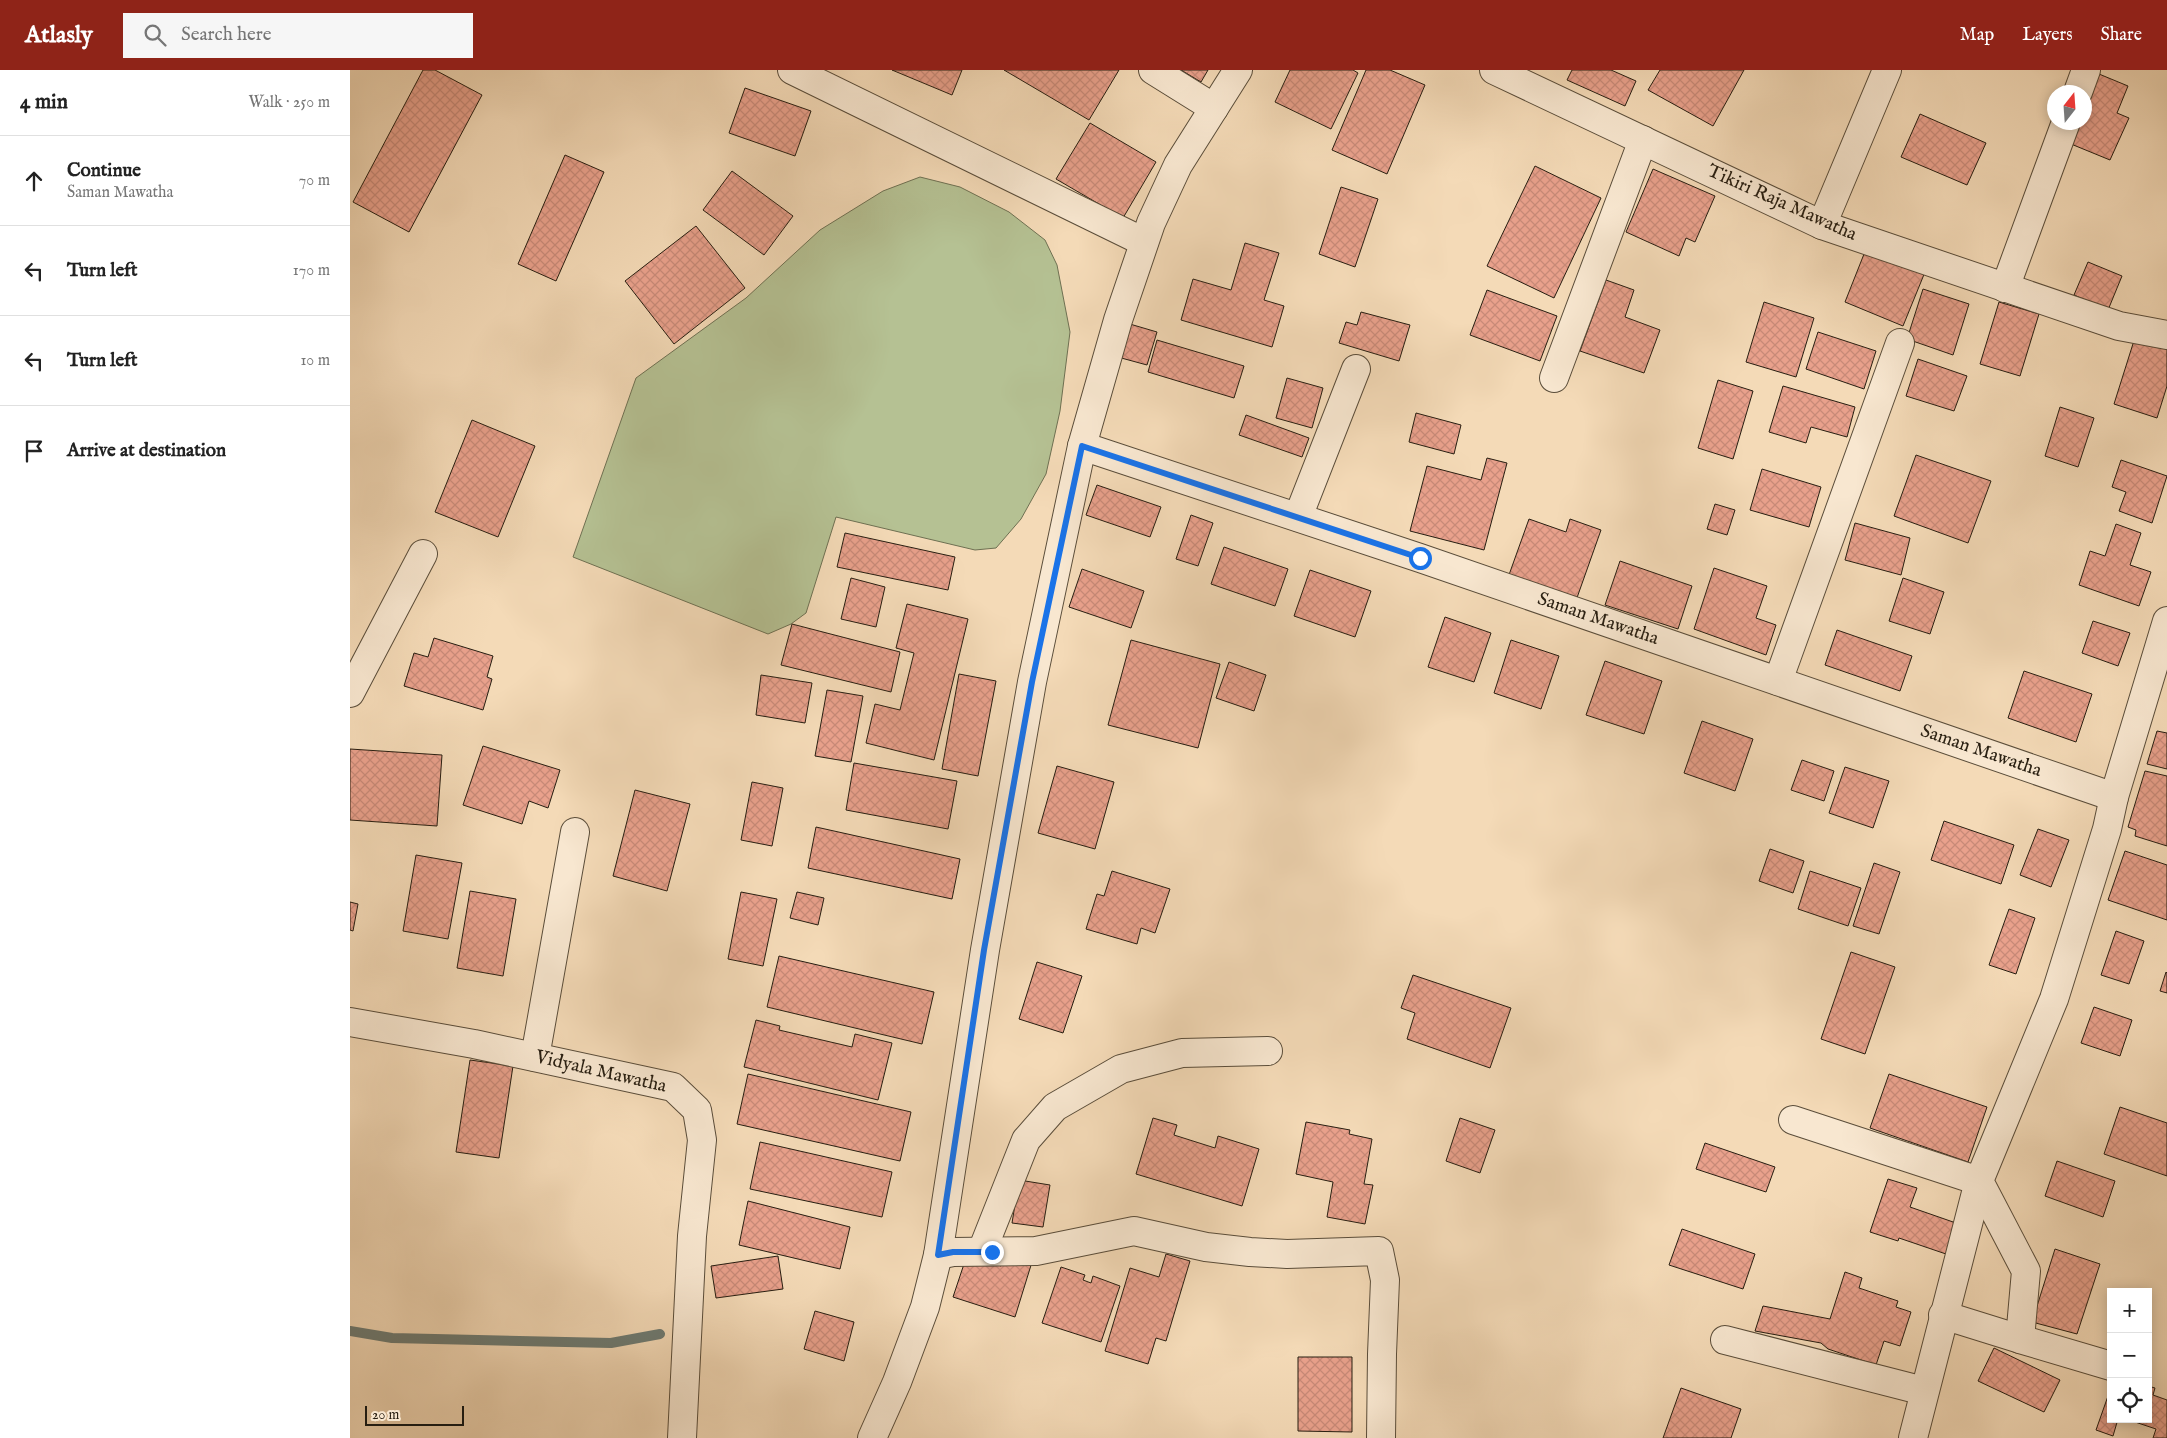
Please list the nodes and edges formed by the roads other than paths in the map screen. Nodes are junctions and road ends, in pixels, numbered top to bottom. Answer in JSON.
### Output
{"nodes":[{"id":1,"x":792,"y":70,"type":"edge"},
{"id":2,"x":1153,"y":70,"type":"edge"},
{"id":3,"x":1238,"y":70,"type":"edge"},
{"id":4,"x":1887,"y":70,"type":"edge"},
{"id":5,"x":2086,"y":70,"type":"edge"},
{"id":6,"x":1506,"y":72,"type":"edge"},
{"id":7,"x":2081,"y":85,"type":"edge"},
{"id":8,"x":1214,"y":108,"type":"junction"},
{"id":9,"x":2063,"y":130,"type":"edge"},
{"id":10,"x":1643,"y":140,"type":"junction"},
{"id":11,"x":1822,"y":225,"type":"junction"},
{"id":12,"x":1144,"y":242,"type":"junction"},
{"id":13,"x":2005,"y":288,"type":"junction"},
{"id":14,"x":2167,"y":335,"type":"edge"},
{"id":15,"x":1900,"y":343,"type":"dead end"},
{"id":16,"x":1356,"y":369,"type":"dead end"},
{"id":17,"x":1554,"y":378,"type":"dead end"},
{"id":18,"x":1082,"y":446,"type":"junction"},
{"id":19,"x":1298,"y":517,"type":"junction"},
{"id":20,"x":423,"y":554,"type":"dead end"},
{"id":21,"x":2167,"y":621,"type":"edge"},
{"id":22,"x":1778,"y":681,"type":"junction"},
{"id":23,"x":350,"y":693,"type":"edge"},
{"id":24,"x":2114,"y":797,"type":"junction"},
{"id":25,"x":575,"y":832,"type":"dead end"},
{"id":26,"x":350,"y":1022,"type":"edge"},
{"id":27,"x":1268,"y":1052,"type":"dead end"},
{"id":28,"x":535,"y":1057,"type":"junction"},
{"id":29,"x":1793,"y":1120,"type":"dead end"},
{"id":30,"x":1979,"y":1181,"type":"junction"},
{"id":31,"x":982,"y":1251,"type":"junction"},
{"id":32,"x":938,"y":1255,"type":"junction"},
{"id":33,"x":1944,"y":1315,"type":"junction"},
{"id":34,"x":2020,"y":1339,"type":"junction"},
{"id":35,"x":1725,"y":1340,"type":"dead end"},
{"id":36,"x":2107,"y":1365,"type":"edge"},
{"id":37,"x":1924,"y":1391,"type":"junction"},
{"id":38,"x":682,"y":1438,"type":"edge"},
{"id":39,"x":872,"y":1438,"type":"edge"},
{"id":40,"x":1381,"y":1438,"type":"edge"},
{"id":41,"x":1914,"y":1438,"type":"edge"}],
"edges":[{"from":1,"to":12,"type":"street"},
{"from":2,"to":8,"type":"street"},
{"from":3,"to":8,"type":"street"},
{"from":4,"to":11,"type":"street"},
{"from":5,"to":7,"type":"street"},
{"from":6,"to":10,"type":"street","name":"Tikiri Raja Mawatha"},
{"from":8,"to":12,"type":"street"},
{"from":9,"to":13,"type":"street"},
{"from":10,"to":11,"type":"street","name":"Tikiri Raja Mawatha"},
{"from":10,"to":17,"type":"street"},
{"from":11,"to":13,"type":"street","name":"Tikiri Raja Mawatha"},
{"from":12,"to":18,"type":"street"},
{"from":13,"to":14,"type":"street","name":"Tikiri Raja Mawatha"},
{"from":15,"to":22,"type":"street"},
{"from":16,"to":19,"type":"street"},
{"from":18,"to":19,"type":"street","name":"Saman Mawatha"},
{"from":18,"to":32,"type":"street"},
{"from":19,"to":22,"type":"street","name":"Saman Mawatha"},
{"from":20,"to":23,"type":"street"},
{"from":21,"to":24,"type":"street"},
{"from":22,"to":24,"type":"street","name":"Saman Mawatha"},
{"from":24,"to":30,"type":"street"},
{"from":25,"to":28,"type":"street"},
{"from":26,"to":28,"type":"street","name":"Vidyala Mawatha"},
{"from":27,"to":31,"type":"street"},
{"from":28,"to":38,"type":"street","name":"Vidyala Mawatha"},
{"from":29,"to":30,"type":"street"},
{"from":30,"to":33,"type":"street"},
{"from":30,"to":34,"type":"street"},
{"from":31,"to":32,"type":"street"},
{"from":31,"to":40,"type":"street"},
{"from":32,"to":39,"type":"street"},
{"from":33,"to":34,"type":"street"},
{"from":33,"to":37,"type":"street"},
{"from":34,"to":36,"type":"street"},
{"from":35,"to":37,"type":"street"},
{"from":37,"to":41,"type":"street"}]}
